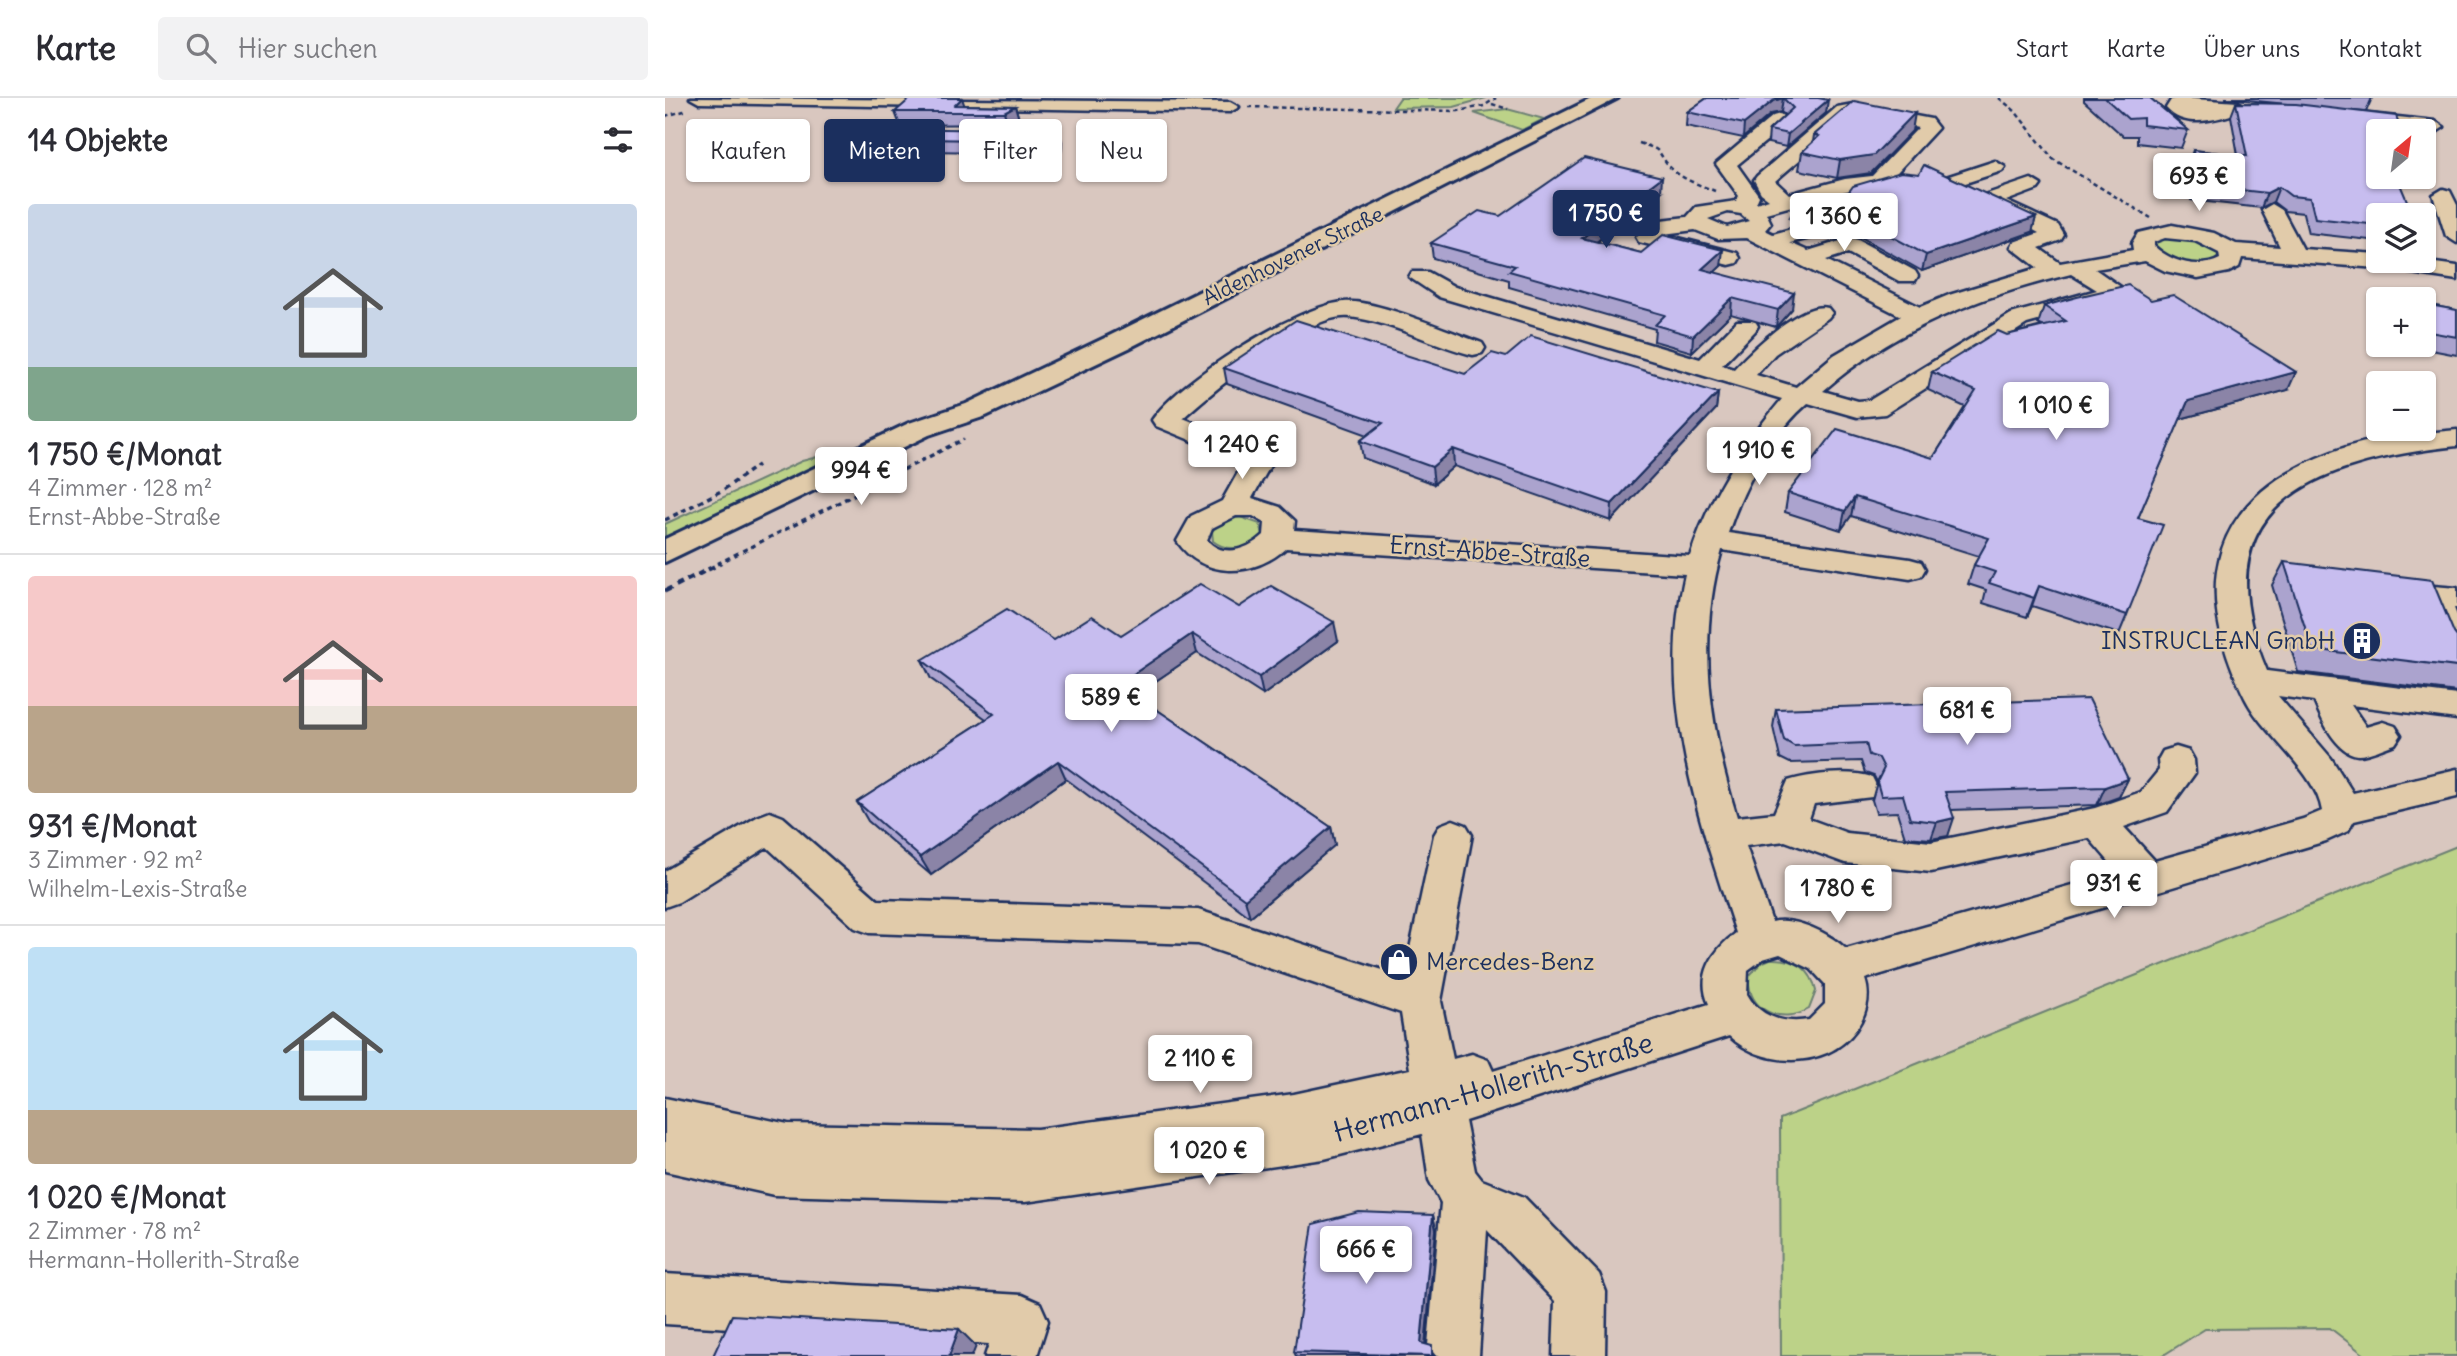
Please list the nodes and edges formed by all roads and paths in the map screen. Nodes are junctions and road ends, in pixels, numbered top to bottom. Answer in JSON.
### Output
{"nodes":[{"id":1,"x":699,"y":98,"type":"edge"},
{"id":2,"x":1496,"y":98,"type":"edge"},
{"id":3,"x":1608,"y":98,"type":"edge"},
{"id":4,"x":1999,"y":98,"type":"edge"},
{"id":5,"x":1107,"y":102,"type":"edge"},
{"id":6,"x":919,"y":103,"type":"junction"},
{"id":7,"x":1045,"y":104,"type":"junction"},
{"id":8,"x":1492,"y":104,"type":"junction"},
{"id":9,"x":1230,"y":107,"type":"joint"},
{"id":10,"x":1509,"y":109,"type":"dead end"},
{"id":11,"x":2330,"y":116,"type":"edge"},
{"id":12,"x":903,"y":117,"type":"edge"},
{"id":13,"x":1034,"y":119,"type":"edge"},
{"id":14,"x":1780,"y":120,"type":"edge"},
{"id":15,"x":2447,"y":128,"type":"dead end"},
{"id":16,"x":1639,"y":143,"type":"dead end"},
{"id":17,"x":1995,"y":167,"type":"dead end"},
{"id":18,"x":2031,"y":185,"type":"dead end"},
{"id":19,"x":2443,"y":195,"type":"dead end"},
{"id":20,"x":1856,"y":199,"type":"edge"},
{"id":21,"x":1988,"y":200,"type":"junction"},
{"id":22,"x":1785,"y":201,"type":"junction"},
{"id":23,"x":2272,"y":210,"type":"edge"},
{"id":24,"x":1743,"y":214,"type":"junction"},
{"id":25,"x":1699,"y":223,"type":"junction"},
{"id":26,"x":2157,"y":223,"type":"dead end"},
{"id":27,"x":2456,"y":228,"type":"edge"},
{"id":28,"x":1772,"y":242,"type":"junction"},
{"id":29,"x":2230,"y":250,"type":"junction"},
{"id":30,"x":2148,"y":254,"type":"junction"},
{"id":31,"x":2295,"y":255,"type":"junction"},
{"id":32,"x":1729,"y":258,"type":"dead end"},
{"id":33,"x":1807,"y":259,"type":"junction"},
{"id":34,"x":2065,"y":268,"type":"junction"},
{"id":35,"x":2457,"y":273,"type":"edge"},
{"id":36,"x":1907,"y":276,"type":"dead end"},
{"id":37,"x":1420,"y":277,"type":"dead end"},
{"id":38,"x":1821,"y":313,"type":"dead end"},
{"id":39,"x":1917,"y":315,"type":"junction"},
{"id":40,"x":1746,"y":326,"type":"dead end"},
{"id":41,"x":1473,"y":348,"type":"dead end"},
{"id":42,"x":1706,"y":368,"type":"junction"},
{"id":43,"x":1740,"y":378,"type":"junction"},
{"id":44,"x":1801,"y":395,"type":"junction"},
{"id":45,"x":976,"y":410,"type":"junction"},
{"id":46,"x":2457,"y":438,"type":"edge"},
{"id":47,"x":758,"y":465,"type":"dead end"},
{"id":48,"x":1234,"y":507,"type":"junction"},
{"id":49,"x":665,"y":520,"type":"edge"},
{"id":50,"x":1279,"y":538,"type":"junction"},
{"id":51,"x":665,"y":552,"type":"edge"},
{"id":52,"x":1705,"y":552,"type":"junction"},
{"id":53,"x":1910,"y":569,"type":"dead end"},
{"id":54,"x":665,"y":576,"type":"edge"},
{"id":55,"x":2457,"y":598,"type":"edge"},
{"id":56,"x":2457,"y":655,"type":"edge"},
{"id":57,"x":2254,"y":681,"type":"junction"},
{"id":58,"x":2328,"y":691,"type":"junction"},
{"id":59,"x":2457,"y":707,"type":"edge"},
{"id":60,"x":2383,"y":735,"type":"dead end"},
{"id":61,"x":2176,"y":760,"type":"dead end"},
{"id":62,"x":2457,"y":783,"type":"edge"},
{"id":63,"x":1860,"y":788,"type":"dead end"},
{"id":64,"x":2341,"y":810,"type":"junction"},
{"id":65,"x":2097,"y":822,"type":"junction"},
{"id":66,"x":1787,"y":826,"type":"junction"},
{"id":67,"x":1720,"y":834,"type":"junction"},
{"id":68,"x":1453,"y":835,"type":"dead end"},
{"id":69,"x":2147,"y":879,"type":"junction"},
{"id":70,"x":665,"y":891,"type":"edge"},
{"id":71,"x":1758,"y":939,"type":"junction"},
{"id":72,"x":1839,"y":969,"type":"junction"},
{"id":73,"x":1420,"y":1002,"type":"junction"},
{"id":74,"x":1730,"y":1004,"type":"junction"},
{"id":75,"x":1440,"y":1096,"type":"junction"},
{"id":76,"x":665,"y":1119,"type":"edge"},
{"id":77,"x":665,"y":1149,"type":"edge"},
{"id":78,"x":1465,"y":1197,"type":"junction"},
{"id":79,"x":665,"y":1299,"type":"edge"},
{"id":80,"x":1011,"y":1356,"type":"edge"},
{"id":81,"x":1453,"y":1356,"type":"edge"},
{"id":82,"x":1579,"y":1356,"type":"edge"}],
"edges":[{"from":1,"to":6,"type":"street"},
{"from":2,"to":8,"type":"path"},
{"from":3,"to":45,"type":"main road","name":"Aldenhovener Straße"},
{"from":4,"to":26,"type":"path"},
{"from":5,"to":7,"type":"street"},
{"from":5,"to":9,"type":"street"},
{"from":6,"to":7,"type":"street"},
{"from":6,"to":12,"type":"street"},
{"from":7,"to":13,"type":"street"},
{"from":8,"to":9,"type":"path"},
{"from":8,"to":10,"type":"path"},
{"from":11,"to":15,"type":"street"},
{"from":14,"to":24,"type":"street"},
{"from":16,"to":24,"type":"path"},
{"from":17,"to":21,"type":"street"},
{"from":18,"to":21,"type":"street"},
{"from":19,"to":27,"type":"street"},
{"from":20,"to":28,"type":"street"},
{"from":21,"to":34,"type":"street"},
{"from":22,"to":22,"type":"street"},
{"from":22,"to":24,"type":"street"},
{"from":23,"to":31,"type":"street"},
{"from":24,"to":25,"type":"street"},
{"from":24,"to":25,"type":"street"},
{"from":24,"to":28,"type":"street"},
{"from":25,"to":32,"type":"street"},
{"from":28,"to":33,"type":"street"},
{"from":29,"to":30,"type":"street"},
{"from":29,"to":30,"type":"street"},
{"from":29,"to":31,"type":"street"},
{"from":30,"to":34,"type":"street"},
{"from":31,"to":35,"type":"street"},
{"from":33,"to":36,"type":"street"},
{"from":33,"to":39,"type":"street"},
{"from":34,"to":39,"type":"street"},
{"from":34,"to":44,"type":"street"},
{"from":37,"to":42,"type":"street"},
{"from":38,"to":43,"type":"street"},
{"from":39,"to":44,"type":"street"},
{"from":40,"to":42,"type":"street"},
{"from":41,"to":48,"type":"street"},
{"from":42,"to":43,"type":"street"},
{"from":43,"to":44,"type":"street"},
{"from":44,"to":52,"type":"street"},
{"from":45,"to":51,"type":"main road","name":"Aldenhovener Straße"},
{"from":45,"to":54,"type":"main road","name":"Aldenhovener Straße"},
{"from":46,"to":57,"type":"street"},
{"from":47,"to":49,"type":"path"},
{"from":48,"to":50,"type":"street"},
{"from":48,"to":50,"type":"street"},
{"from":50,"to":52,"type":"street","name":"Ernst-Abbe-Straße"},
{"from":52,"to":53,"type":"street","name":"Ernst-Abbe-Straße"},
{"from":52,"to":67,"type":"street"},
{"from":55,"to":56,"type":"street"},
{"from":57,"to":58,"type":"street"},
{"from":57,"to":64,"type":"street"},
{"from":58,"to":59,"type":"street"},
{"from":58,"to":60,"type":"street"},
{"from":61,"to":65,"type":"street"},
{"from":62,"to":64,"type":"street"},
{"from":63,"to":66,"type":"street"},
{"from":64,"to":69,"type":"street"},
{"from":65,"to":66,"type":"street"},
{"from":65,"to":69,"type":"street"},
{"from":66,"to":67,"type":"street"},
{"from":67,"to":71,"type":"street"},
{"from":68,"to":73,"type":"street"},
{"from":69,"to":72,"type":"street"},
{"from":70,"to":73,"type":"street"},
{"from":71,"to":72,"type":"street"},
{"from":71,"to":74,"type":"street"},
{"from":72,"to":74,"type":"street"},
{"from":73,"to":75,"type":"street"},
{"from":74,"to":75,"type":"street","name":"Hermann-Hollerith-Straße"},
{"from":75,"to":76,"type":"street","name":"Hermann-Hollerith-Straße"},
{"from":75,"to":77,"type":"street","name":"Hermann-Hollerith-Straße"},
{"from":75,"to":78,"type":"street"},
{"from":78,"to":81,"type":"street"},
{"from":78,"to":82,"type":"street"},
{"from":79,"to":80,"type":"street"}]}
